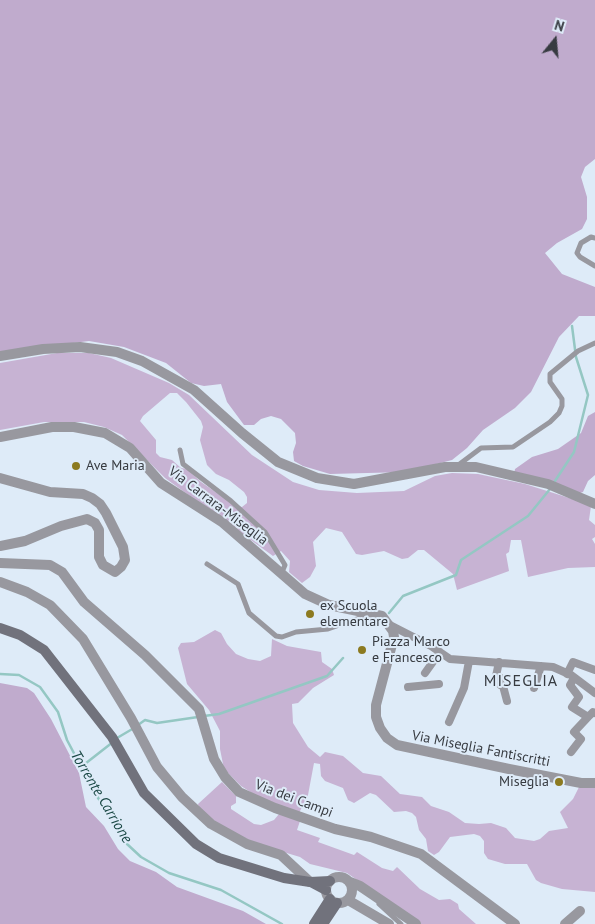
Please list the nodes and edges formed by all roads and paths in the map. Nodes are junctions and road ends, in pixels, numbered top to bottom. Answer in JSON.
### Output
{"nodes":[{"id":1,"x":595,"y":238,"type":"edge"},
{"id":2,"x":595,"y":266,"type":"edge"},
{"id":3,"x":595,"y":343,"type":"edge"},
{"id":4,"x":0,"y":356,"type":"edge"},
{"id":5,"x":0,"y":437,"type":"edge"},
{"id":6,"x":180,"y":450,"type":"dead end"},
{"id":7,"x":455,"y":467,"type":"junction"},
{"id":8,"x":0,"y":478,"type":"edge"},
{"id":9,"x":595,"y":504,"type":"edge"},
{"id":10,"x":0,"y":546,"type":"edge"},
{"id":11,"x":0,"y":563,"type":"edge"},
{"id":12,"x":207,"y":564,"type":"dead end"},
{"id":13,"x":282,"y":572,"type":"junction"},
{"id":14,"x":0,"y":582,"type":"edge"},
{"id":15,"x":372,"y":614,"type":"junction"},
{"id":16,"x":0,"y":628,"type":"edge"},
{"id":17,"x":392,"y":628,"type":"junction"},
{"id":18,"x":440,"y":652,"type":"junction"},
{"id":19,"x":469,"y":661,"type":"junction"},
{"id":20,"x":499,"y":662,"type":"junction"},
{"id":21,"x":543,"y":666,"type":"junction"},
{"id":22,"x":595,"y":670,"type":"edge"},
{"id":23,"x":426,"y":673,"type":"dead end"},
{"id":24,"x":571,"y":676,"type":"junction"},
{"id":25,"x":439,"y":684,"type":"dead end"},
{"id":26,"x":408,"y":687,"type":"dead end"},
{"id":27,"x":534,"y":688,"type":"dead end"},
{"id":28,"x":595,"y":693,"type":"edge"},
{"id":29,"x":507,"y":701,"type":"dead end"},
{"id":30,"x":591,"y":715,"type":"edge"},
{"id":31,"x":449,"y":722,"type":"dead end"},
{"id":32,"x":571,"y":752,"type":"dead end"},
{"id":33,"x":595,"y":783,"type":"edge"},
{"id":34,"x":310,"y":882,"type":"junction"},
{"id":35,"x":350,"y":882,"type":"junction"},
{"id":36,"x":360,"y":886,"type":"junction"},
{"id":37,"x":331,"y":893,"type":"junction"},
{"id":38,"x":348,"y":900,"type":"junction"},
{"id":39,"x":580,"y":912,"type":"dead end"},
{"id":40,"x":314,"y":924,"type":"edge"},
{"id":41,"x":323,"y":924,"type":"edge"},
{"id":42,"x":389,"y":924,"type":"edge"},
{"id":43,"x":401,"y":924,"type":"edge"},
{"id":44,"x":408,"y":924,"type":"edge"},
{"id":45,"x":416,"y":924,"type":"edge"},
{"id":46,"x":514,"y":924,"type":"edge"},
{"id":47,"x":565,"y":924,"type":"edge"}],
"edges":[{"from":1,"to":2,"type":"lane"},
{"from":3,"to":7,"type":"lane"},
{"from":4,"to":7,"type":"street"},
{"from":5,"to":13,"type":"street","name":"Via Carrara-Miseglia"},
{"from":6,"to":13,"type":"lane","name":"Via Carrara-Miseglia"},
{"from":7,"to":9,"type":"street"},
{"from":8,"to":10,"type":"street"},
{"from":11,"to":46,"type":"street","name":"Via dei Campi"},
{"from":12,"to":15,"type":"lane"},
{"from":13,"to":15,"type":"street","name":"Via Carrara-Miseglia"},
{"from":14,"to":34,"type":"street"},
{"from":15,"to":17,"type":"street","name":"Via Carrara-Miseglia"},
{"from":16,"to":34,"type":"main road"},
{"from":17,"to":18,"type":"street"},
{"from":17,"to":33,"type":"street","name":"Via Miseglia Fantiscritti"},
{"from":18,"to":19,"type":"street"},
{"from":18,"to":23,"type":"street"},
{"from":19,"to":20,"type":"street"},
{"from":19,"to":31,"type":"street"},
{"from":20,"to":21,"type":"street"},
{"from":20,"to":29,"type":"street"},
{"from":21,"to":24,"type":"street"},
{"from":21,"to":27,"type":"street"},
{"from":22,"to":24,"type":"street"},
{"from":24,"to":28,"type":"street"},
{"from":24,"to":30,"type":"street"},
{"from":25,"to":26,"type":"street"},
{"from":30,"to":32,"type":"street"},
{"from":34,"to":37,"type":"main road"},
{"from":35,"to":36,"type":"street"},
{"from":35,"to":37,"type":"street"},
{"from":35,"to":38,"type":"street"},
{"from":36,"to":43,"type":"lane"},
{"from":36,"to":44,"type":"lane"},
{"from":36,"to":45,"type":"street"},
{"from":37,"to":38,"type":"street"},
{"from":37,"to":40,"type":"main road"},
{"from":37,"to":41,"type":"main road"},
{"from":38,"to":42,"type":"street"},
{"from":39,"to":47,"type":"street"}]}
